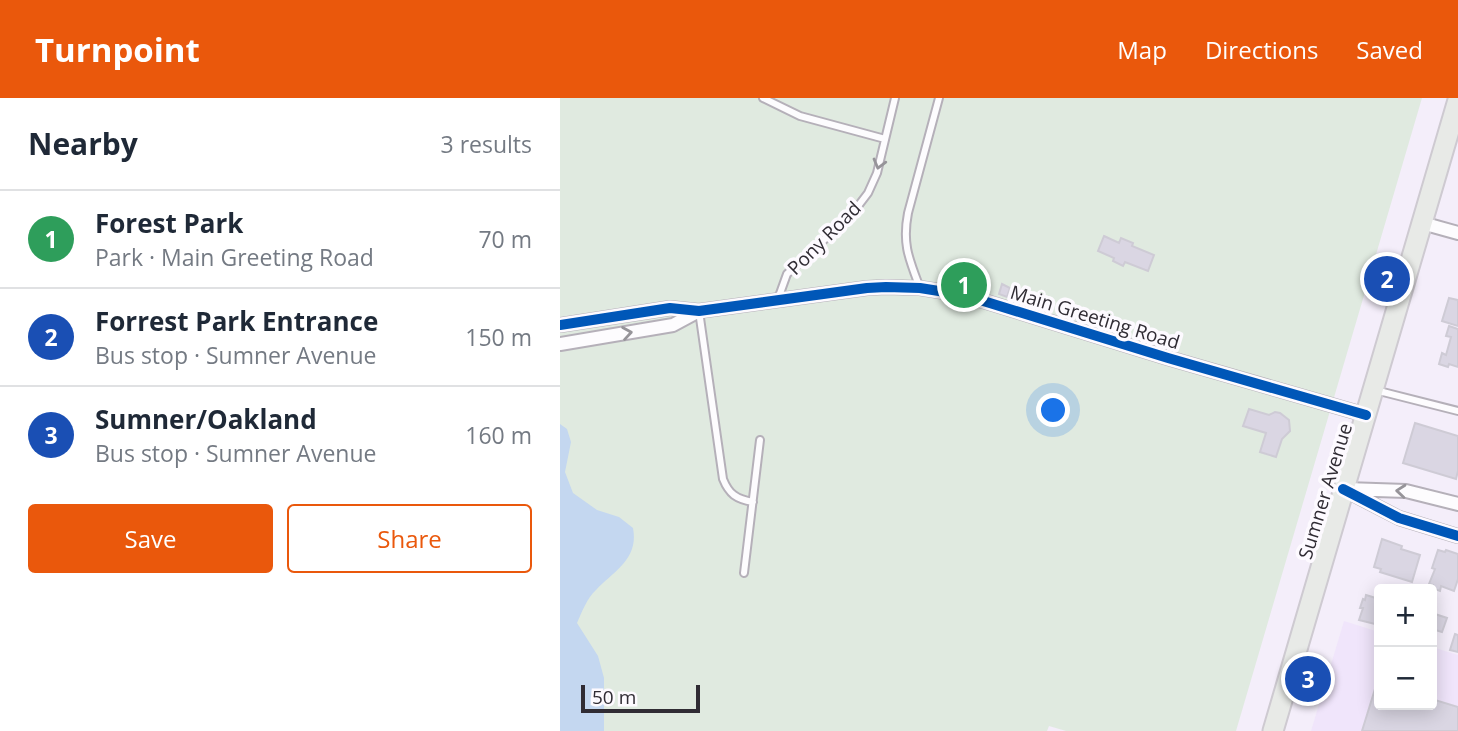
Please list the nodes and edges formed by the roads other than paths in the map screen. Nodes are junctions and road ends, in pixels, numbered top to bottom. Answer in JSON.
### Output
{"nodes":[{"id":1,"x":763,"y":98,"type":"edge"},
{"id":2,"x":895,"y":98,"type":"edge"},
{"id":3,"x":939,"y":98,"type":"edge"},
{"id":4,"x":1458,"y":100,"type":"edge"},
{"id":5,"x":885,"y":139,"type":"junction"},
{"id":6,"x":1422,"y":222,"type":"junction"},
{"id":7,"x":1458,"y":233,"type":"edge"},
{"id":8,"x":920,"y":288,"type":"junction"},
{"id":9,"x":778,"y":299,"type":"junction"},
{"id":10,"x":699,"y":311,"type":"junction"},
{"id":11,"x":560,"y":325,"type":"edge"},
{"id":12,"x":560,"y":344,"type":"edge"},
{"id":13,"x":1373,"y":390,"type":"junction"},
{"id":14,"x":1458,"y":411,"type":"edge"},
{"id":15,"x":1366,"y":415,"type":"junction"},
{"id":16,"x":760,"y":440,"type":"dead end"},
{"id":17,"x":1343,"y":489,"type":"junction"},
{"id":18,"x":752,"y":502,"type":"junction"},
{"id":19,"x":1458,"y":504,"type":"edge"},
{"id":20,"x":1458,"y":536,"type":"edge"},
{"id":21,"x":744,"y":573,"type":"dead end"},
{"id":22,"x":1273,"y":731,"type":"edge"}],
"edges":[{"from":1,"to":5,"type":"lane"},
{"from":2,"to":5,"type":"lane","name":"Pony Road"},
{"from":3,"to":8,"type":"lane"},
{"from":4,"to":6,"type":"main road","name":"Sumner Avenue"},
{"from":5,"to":9,"type":"lane","name":"Pony Road","one_way":true},
{"from":6,"to":7,"type":"street"},
{"from":6,"to":13,"type":"main road","name":"Sumner Avenue"},
{"from":8,"to":9,"type":"street","name":"Main Greeting Road"},
{"from":8,"to":15,"type":"street","name":"Main Greeting Road"},
{"from":9,"to":10,"type":"street","name":"Main Greeting Road"},
{"from":10,"to":11,"type":"street","name":"Main Greeting Road"},
{"from":12,"to":10,"type":"street","name":"Main Greeting Road","one_way":true},
{"from":10,"to":18,"type":"lane"},
{"from":13,"to":14,"type":"lane"},
{"from":13,"to":15,"type":"main road","name":"Sumner Avenue"},
{"from":15,"to":17,"type":"main road","name":"Sumner Avenue"},
{"from":16,"to":18,"type":"lane"},
{"from":19,"to":17,"type":"street","one_way":true},
{"from":17,"to":20,"type":"street"},
{"from":17,"to":22,"type":"main road","name":"Sumner Avenue"},
{"from":18,"to":21,"type":"lane"}]}
